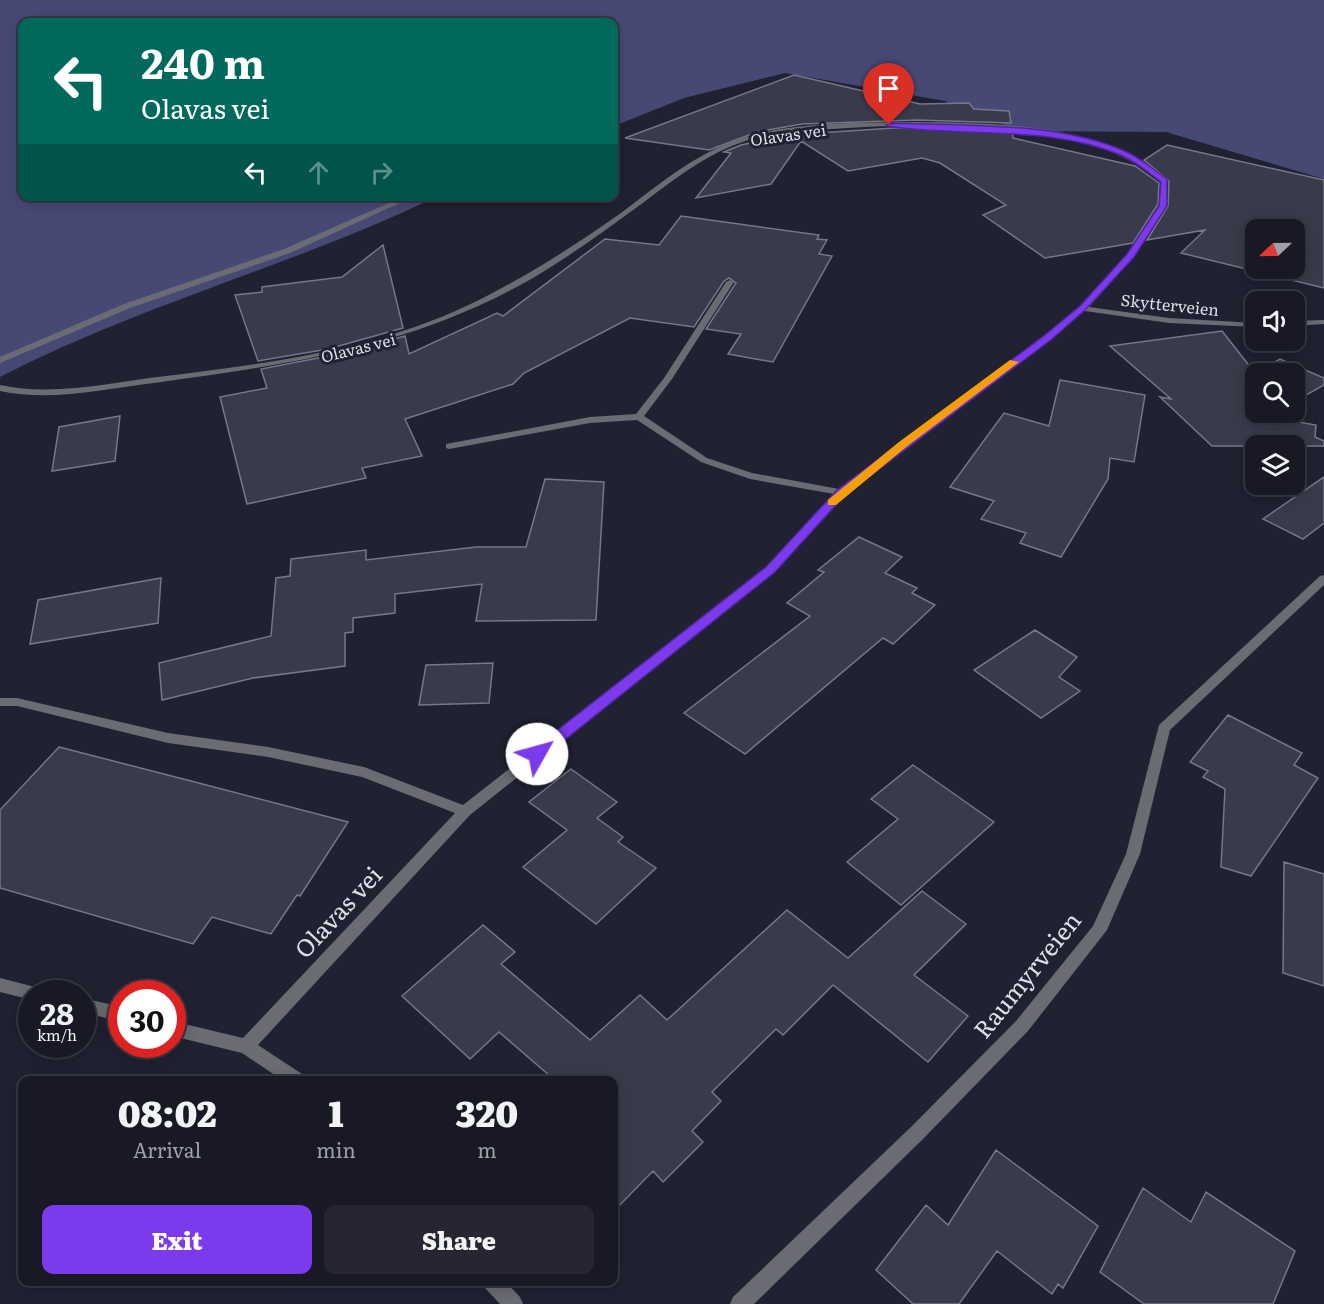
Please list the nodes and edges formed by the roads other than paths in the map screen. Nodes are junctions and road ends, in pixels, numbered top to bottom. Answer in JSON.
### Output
{"nodes":[{"id":1,"x":401,"y":201,"type":"edge"},
{"id":2,"x":730,"y":282,"type":"dead end"},
{"id":3,"x":1083,"y":308,"type":"junction"},
{"id":4,"x":1324,"y":322,"type":"edge"},
{"id":5,"x":1305,"y":323,"type":"edge"},
{"id":6,"x":1245,"y":324,"type":"edge"},
{"id":7,"x":0,"y":360,"type":"edge"},
{"id":8,"x":0,"y":388,"type":"edge"},
{"id":9,"x":639,"y":417,"type":"junction"},
{"id":10,"x":449,"y":446,"type":"dead end"},
{"id":11,"x":841,"y":492,"type":"junction"},
{"id":12,"x":1324,"y":579,"type":"edge"},
{"id":13,"x":0,"y":702,"type":"edge"},
{"id":14,"x":465,"y":811,"type":"junction"},
{"id":15,"x":0,"y":985,"type":"edge"},
{"id":16,"x":18,"y":989,"type":"edge"},
{"id":17,"x":186,"y":1031,"type":"edge"},
{"id":18,"x":246,"y":1046,"type":"junction"},
{"id":19,"x":290,"y":1076,"type":"edge"},
{"id":20,"x":497,"y":1286,"type":"edge"},
{"id":21,"x":513,"y":1304,"type":"edge"},
{"id":22,"x":740,"y":1304,"type":"edge"}],
"edges":[{"from":1,"to":7,"type":"street"},
{"from":2,"to":9,"type":"street"},
{"from":3,"to":6,"type":"street","name":"Skytterveien"},
{"from":3,"to":8,"type":"street","name":"Olavas vei"},
{"from":3,"to":11,"type":"street","name":"Olavas vei"},
{"from":4,"to":5,"type":"street"},
{"from":9,"to":10,"type":"street"},
{"from":9,"to":11,"type":"street"},
{"from":11,"to":14,"type":"street","name":"Olavas vei"},
{"from":12,"to":22,"type":"street","name":"Raumyrveien"},
{"from":13,"to":14,"type":"street"},
{"from":14,"to":18,"type":"street","name":"Olavas vei"},
{"from":15,"to":16,"type":"street"},
{"from":17,"to":18,"type":"street"},
{"from":18,"to":19,"type":"street"},
{"from":20,"to":21,"type":"street"}]}
